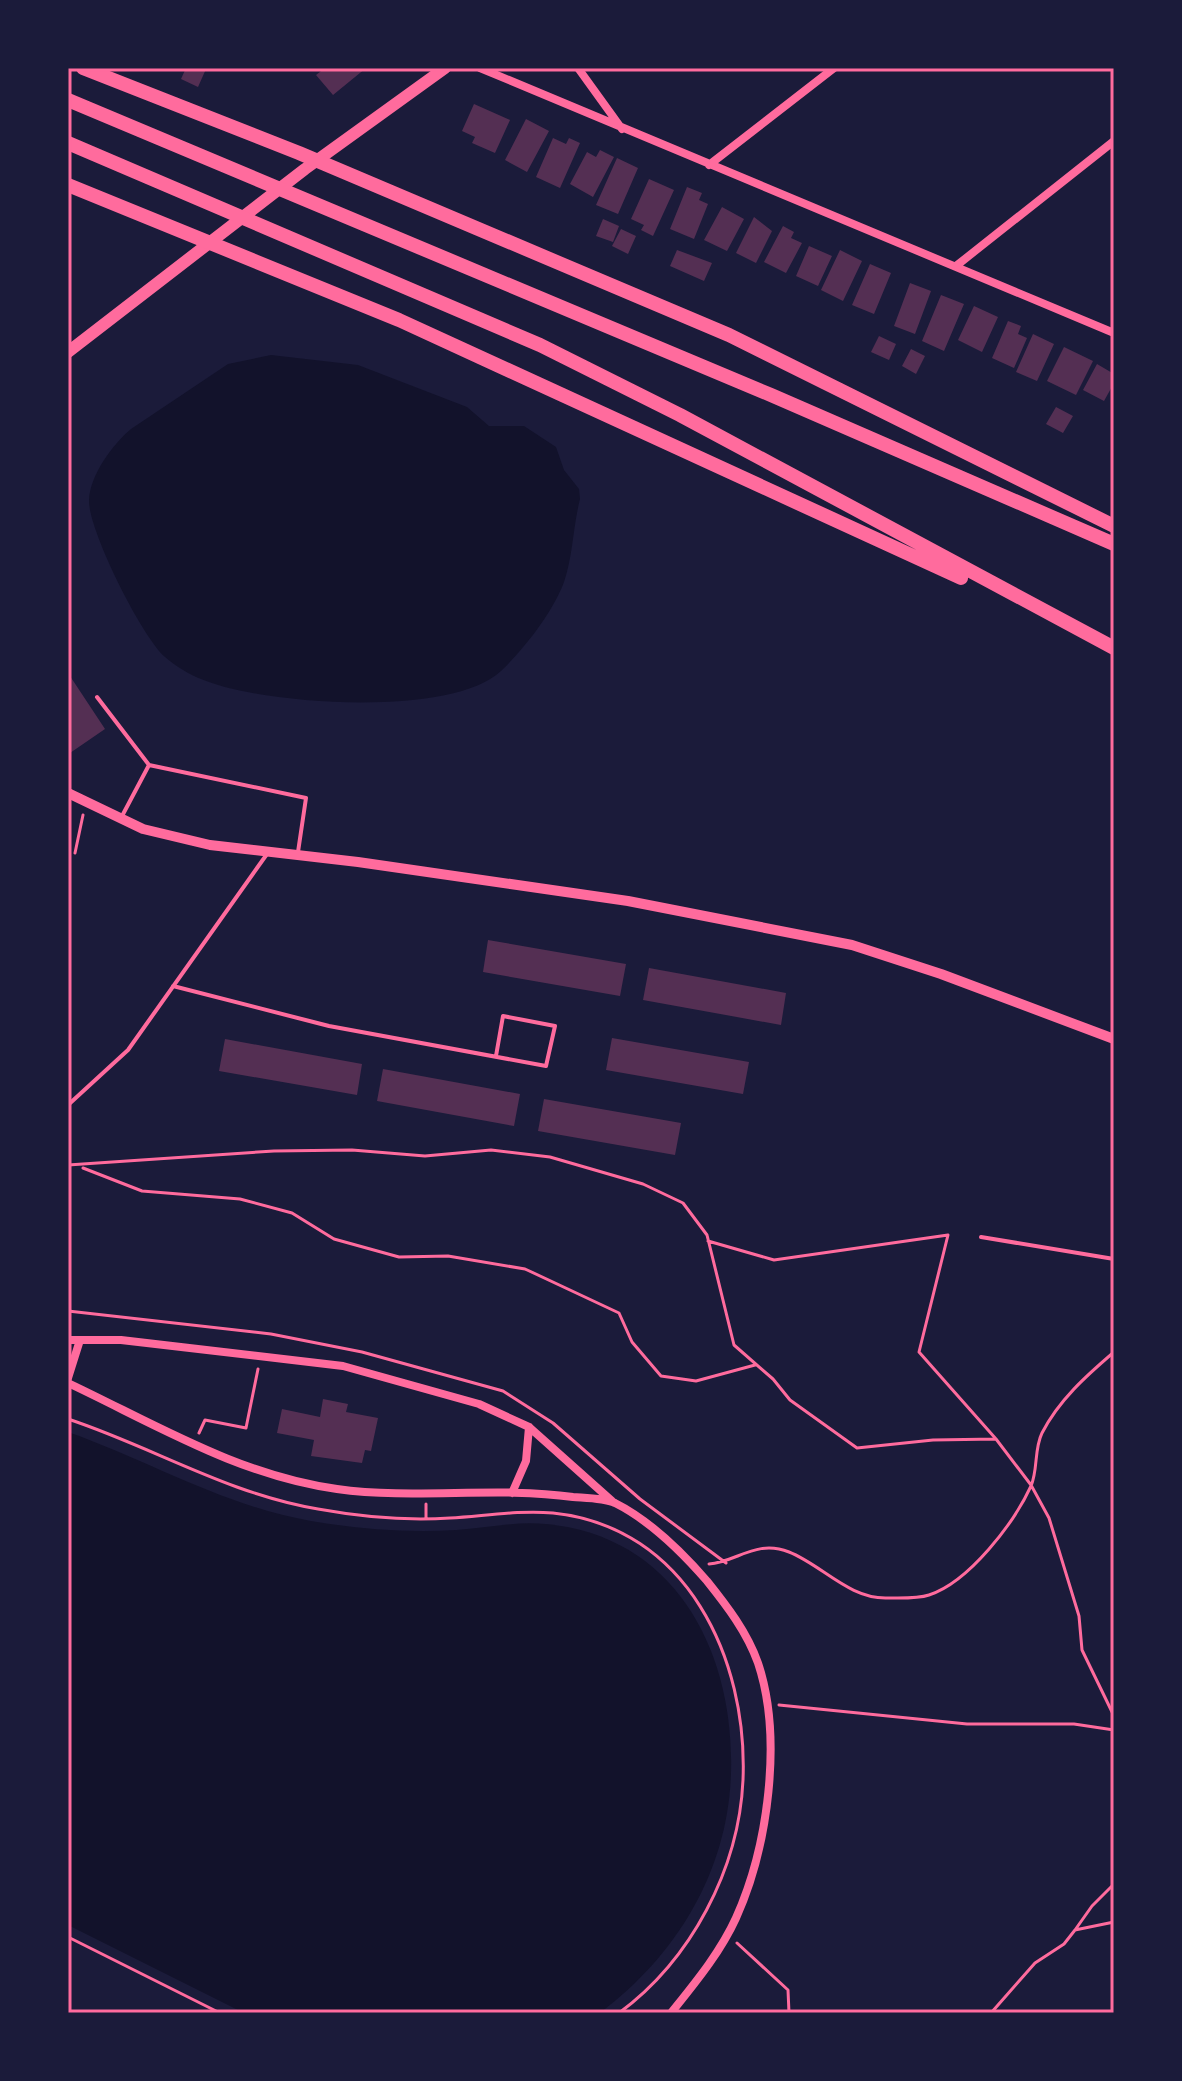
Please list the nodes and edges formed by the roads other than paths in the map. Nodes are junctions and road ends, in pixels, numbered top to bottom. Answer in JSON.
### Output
{"nodes":[{"id":1,"x":83,"y":68,"type":"edge"},
{"id":2,"x":445,"y":68,"type":"edge"},
{"id":3,"x":480,"y":68,"type":"edge"},
{"id":4,"x":578,"y":68,"type":"edge"},
{"id":5,"x":834,"y":68,"type":"edge"},
{"id":6,"x":68,"y":100,"type":"edge"},
{"id":7,"x":622,"y":129,"type":"junction"},
{"id":8,"x":1114,"y":141,"type":"edge"},
{"id":9,"x":68,"y":143,"type":"edge"},
{"id":10,"x":311,"y":165,"type":"junction"},
{"id":11,"x":709,"y":165,"type":"junction"},
{"id":12,"x":68,"y":185,"type":"edge"},
{"id":13,"x":214,"y":238,"type":"junction"},
{"id":14,"x":956,"y":266,"type":"junction"},
{"id":15,"x":1114,"y":333,"type":"edge"},
{"id":16,"x":68,"y":352,"type":"edge"},
{"id":17,"x":1114,"y":526,"type":"edge"},
{"id":18,"x":1114,"y":544,"type":"edge"},
{"id":19,"x":1097,"y":639,"type":"junction"},
{"id":20,"x":1114,"y":648,"type":"edge"},
{"id":21,"x":97,"y":697,"type":"dead end"},
{"id":22,"x":149,"y":765,"type":"junction"},
{"id":23,"x":68,"y":793,"type":"edge"},
{"id":24,"x":120,"y":820,"type":"junction"},
{"id":25,"x":268,"y":852,"type":"junction"},
{"id":26,"x":297,"y":855,"type":"junction"},
{"id":27,"x":173,"y":986,"type":"junction"},
{"id":28,"x":1114,"y":1039,"type":"edge"},
{"id":29,"x":496,"y":1056,"type":"junction"},
{"id":30,"x":68,"y":1105,"type":"edge"},
{"id":31,"x":981,"y":1237,"type":"dead end"},
{"id":32,"x":1114,"y":1259,"type":"edge"},
{"id":33,"x":68,"y":1340,"type":"edge"},
{"id":34,"x":80,"y":1340,"type":"junction"},
{"id":35,"x":68,"y":1381,"type":"edge"},
{"id":36,"x":529,"y":1427,"type":"junction"},
{"id":37,"x":512,"y":1493,"type":"junction"},
{"id":38,"x":612,"y":1502,"type":"junction"},
{"id":39,"x":671,"y":2013,"type":"edge"}],
"edges":[{"from":1,"to":10,"type":"highway"},
{"from":2,"to":10,"type":"main road"},
{"from":3,"to":7,"type":"street"},
{"from":4,"to":7,"type":"street"},
{"from":5,"to":11,"type":"street"},
{"from":6,"to":18,"type":"highway"},
{"from":7,"to":11,"type":"street"},
{"from":8,"to":14,"type":"street"},
{"from":9,"to":19,"type":"highway"},
{"from":10,"to":13,"type":"main road"},
{"from":10,"to":17,"type":"highway"},
{"from":11,"to":14,"type":"street"},
{"from":12,"to":13,"type":"highway"},
{"from":13,"to":16,"type":"main road"},
{"from":13,"to":19,"type":"highway"},
{"from":14,"to":15,"type":"street"},
{"from":19,"to":20,"type":"highway"},
{"from":21,"to":22,"type":"lane"},
{"from":22,"to":24,"type":"lane"},
{"from":22,"to":26,"type":"lane"},
{"from":23,"to":24,"type":"street"},
{"from":24,"to":25,"type":"street"},
{"from":25,"to":26,"type":"street"},
{"from":25,"to":27,"type":"lane"},
{"from":26,"to":28,"type":"street"},
{"from":27,"to":29,"type":"lane"},
{"from":27,"to":30,"type":"lane"},
{"from":29,"to":29,"type":"lane"},
{"from":31,"to":32,"type":"lane"},
{"from":33,"to":34,"type":"street"},
{"from":34,"to":35,"type":"street"},
{"from":34,"to":36,"type":"street"},
{"from":35,"to":37,"type":"street"},
{"from":36,"to":37,"type":"street"},
{"from":36,"to":38,"type":"street"},
{"from":37,"to":38,"type":"street"},
{"from":38,"to":39,"type":"street"}]}
